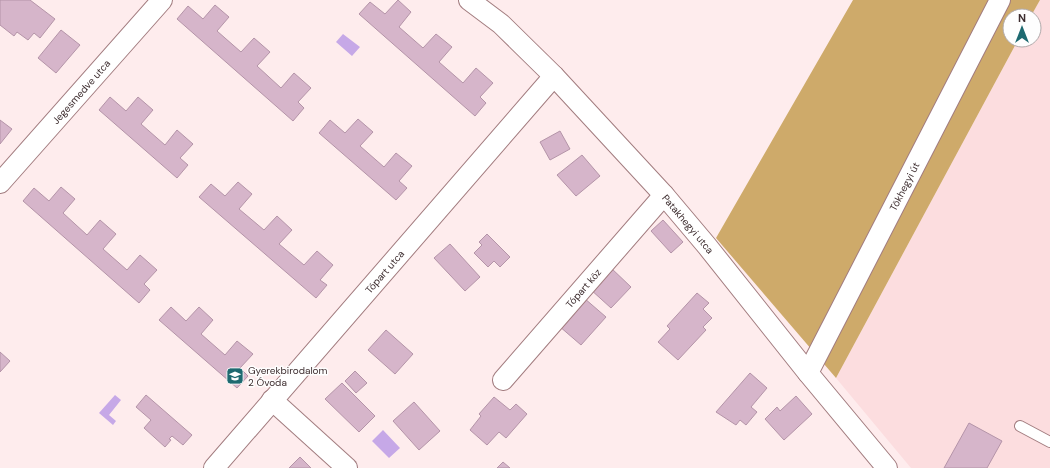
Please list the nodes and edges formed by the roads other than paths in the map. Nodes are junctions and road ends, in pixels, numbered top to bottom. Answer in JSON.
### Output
{"nodes":[{"id":1,"x":162,"y":0,"type":"edge"},
{"id":2,"x":469,"y":0,"type":"edge"},
{"id":3,"x":1000,"y":0,"type":"edge"},
{"id":4,"x":554,"y":76,"type":"junction"},
{"id":5,"x":0,"y":183,"type":"edge"},
{"id":6,"x":664,"y":195,"type":"junction"},
{"id":7,"x":808,"y":373,"type":"junction"},
{"id":8,"x":503,"y":380,"type":"dead end"},
{"id":9,"x":272,"y":400,"type":"junction"},
{"id":10,"x":1020,"y":426,"type":"dead end"},
{"id":11,"x":1050,"y":442,"type":"edge"},
{"id":12,"x":214,"y":468,"type":"edge"},
{"id":13,"x":347,"y":468,"type":"edge"},
{"id":14,"x":886,"y":468,"type":"edge"}],
"edges":[{"from":1,"to":5,"type":"street","name":"Jegesmedve utca"},
{"from":2,"to":4,"type":"street","name":"Patakhegyi utca"},
{"from":3,"to":7,"type":"street","name":"Tökhegyi út"},
{"from":4,"to":6,"type":"street","name":"Patakhegyi utca"},
{"from":4,"to":9,"type":"street","name":"Tópart utca"},
{"from":6,"to":7,"type":"street","name":"Patakhegyi utca"},
{"from":6,"to":8,"type":"street","name":"Tópart köz"},
{"from":7,"to":14,"type":"street","name":"Patakhegyi utca"},
{"from":9,"to":12,"type":"street","name":"Tópart utca"},
{"from":9,"to":13,"type":"street"},
{"from":10,"to":11,"type":"lane"}]}
